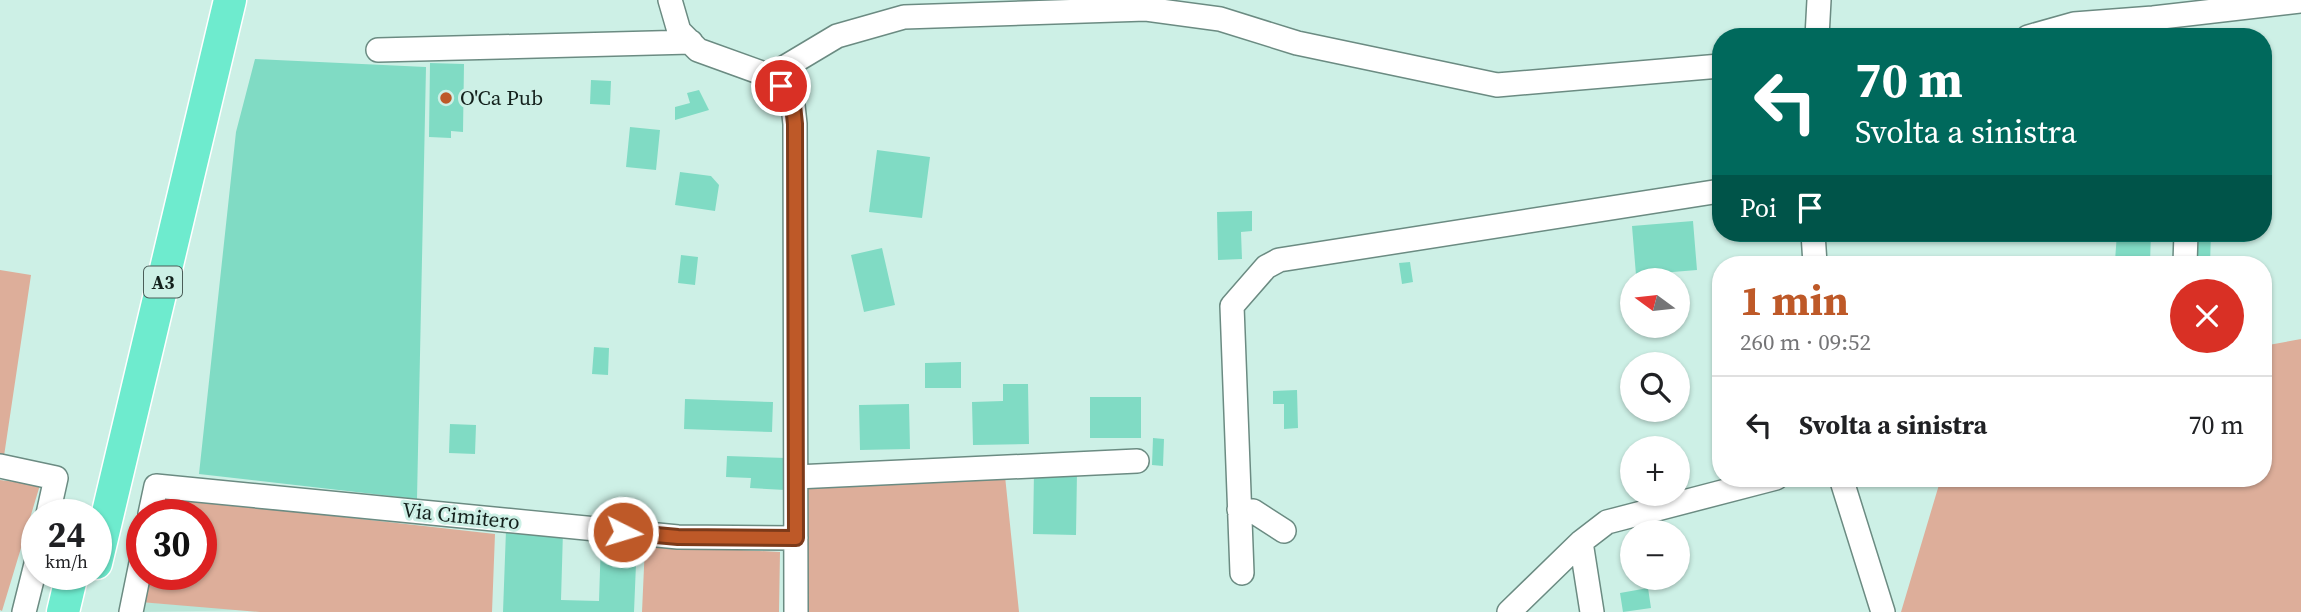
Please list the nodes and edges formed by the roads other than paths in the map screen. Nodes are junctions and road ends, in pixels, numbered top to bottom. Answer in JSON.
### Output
{"nodes":[{"id":1,"x":208,"y":0,"type":"edge"},
{"id":2,"x":230,"y":0,"type":"edge"},
{"id":3,"x":670,"y":0,"type":"edge"},
{"id":4,"x":1819,"y":0,"type":"edge"},
{"id":5,"x":2301,"y":1,"type":"edge"},
{"id":6,"x":2275,"y":2,"type":"edge"},
{"id":7,"x":1817,"y":28,"type":"edge"},
{"id":8,"x":2060,"y":28,"type":"edge"},
{"id":9,"x":2130,"y":28,"type":"edge"},
{"id":10,"x":691,"y":42,"type":"junction"},
{"id":11,"x":378,"y":50,"type":"dead end"},
{"id":12,"x":1712,"y":67,"type":"edge"},
{"id":13,"x":770,"y":76,"type":"junction"},
{"id":14,"x":1712,"y":192,"type":"edge"},
{"id":15,"x":1137,"y":461,"type":"dead end"},
{"id":16,"x":0,"y":466,"type":"edge"},
{"id":17,"x":796,"y":477,"type":"junction"},
{"id":18,"x":1741,"y":487,"type":"edge"},
{"id":19,"x":1844,"y":487,"type":"edge"},
{"id":20,"x":51,"y":499,"type":"edge"},
{"id":21,"x":90,"y":499,"type":"edge"},
{"id":22,"x":111,"y":499,"type":"edge"},
{"id":23,"x":153,"y":499,"type":"edge"},
{"id":24,"x":1239,"y":510,"type":"junction"},
{"id":25,"x":1284,"y":531,"type":"dead end"},
{"id":26,"x":796,"y":538,"type":"junction"},
{"id":27,"x":1581,"y":542,"type":"junction"},
{"id":28,"x":1242,"y":573,"type":"dead end"},
{"id":29,"x":30,"y":590,"type":"edge"},
{"id":30,"x":68,"y":590,"type":"edge"},
{"id":31,"x":90,"y":590,"type":"edge"},
{"id":32,"x":135,"y":590,"type":"edge"},
{"id":33,"x":24,"y":612,"type":"edge"},
{"id":34,"x":63,"y":612,"type":"edge"},
{"id":35,"x":85,"y":612,"type":"edge"},
{"id":36,"x":131,"y":612,"type":"edge"},
{"id":37,"x":796,"y":612,"type":"edge"},
{"id":38,"x":1509,"y":612,"type":"edge"},
{"id":39,"x":1592,"y":612,"type":"edge"},
{"id":40,"x":1883,"y":612,"type":"edge"}],
"edges":[{"from":1,"to":21,"type":"highway","number":"A3"},
{"from":2,"to":22,"type":"highway","number":"A3"},
{"from":3,"to":10,"type":"street"},
{"from":4,"to":7,"type":"street"},
{"from":5,"to":6,"type":"street"},
{"from":6,"to":9,"type":"street"},
{"from":8,"to":9,"type":"street"},
{"from":10,"to":11,"type":"street"},
{"from":10,"to":13,"type":"street"},
{"from":12,"to":13,"type":"street"},
{"from":13,"to":17,"type":"street"},
{"from":14,"to":24,"type":"street"},
{"from":15,"to":17,"type":"street"},
{"from":16,"to":20,"type":"street"},
{"from":17,"to":26,"type":"street"},
{"from":18,"to":27,"type":"street"},
{"from":19,"to":40,"type":"street"},
{"from":23,"to":26,"type":"street","name":"Via Cimitero"},
{"from":24,"to":25,"type":"street"},
{"from":24,"to":28,"type":"street"},
{"from":26,"to":37,"type":"street"},
{"from":27,"to":38,"type":"street"},
{"from":27,"to":39,"type":"street"},
{"from":29,"to":33,"type":"street"},
{"from":30,"to":34,"type":"highway"},
{"from":31,"to":35,"type":"highway"},
{"from":32,"to":36,"type":"street"}]}
